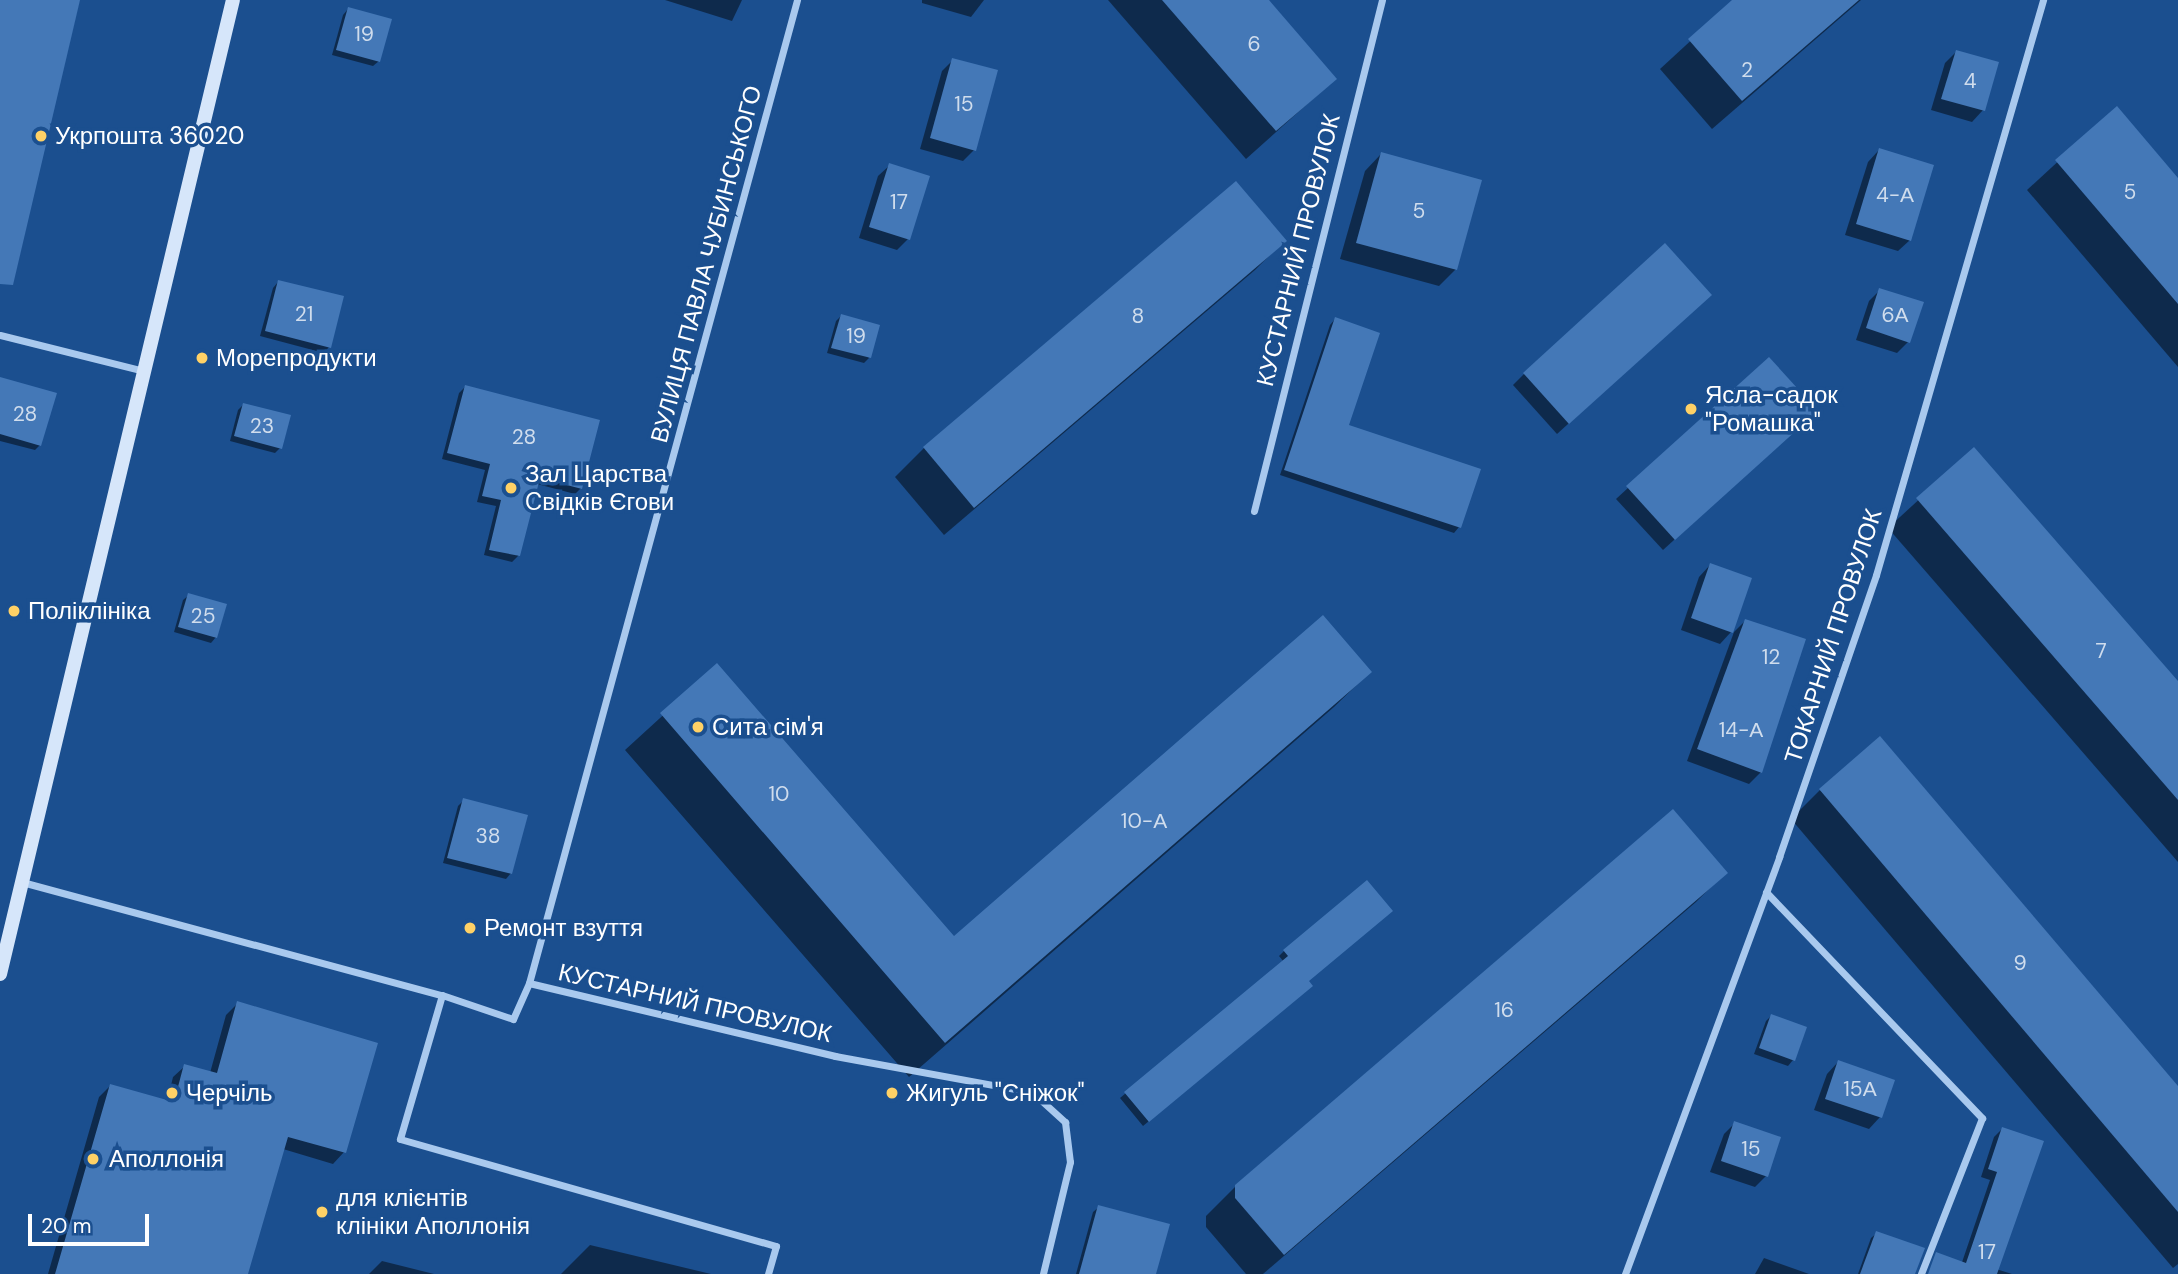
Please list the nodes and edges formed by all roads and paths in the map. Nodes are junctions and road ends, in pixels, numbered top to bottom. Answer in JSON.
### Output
{"nodes":[{"id":1,"x":233,"y":0,"type":"edge"},
{"id":2,"x":797,"y":0,"type":"edge"},
{"id":3,"x":1382,"y":0,"type":"edge"},
{"id":4,"x":2043,"y":0,"type":"edge"},
{"id":5,"x":0,"y":335,"type":"edge"},
{"id":6,"x":144,"y":371,"type":"junction"},
{"id":7,"x":1254,"y":511,"type":"dead end"},
{"id":8,"x":22,"y":882,"type":"junction"},
{"id":9,"x":1766,"y":891,"type":"junction"},
{"id":10,"x":0,"y":974,"type":"edge"},
{"id":11,"x":529,"y":983,"type":"junction"},
{"id":12,"x":442,"y":995,"type":"junction"},
{"id":13,"x":768,"y":1274,"type":"edge"},
{"id":14,"x":1044,"y":1274,"type":"edge"},
{"id":15,"x":1625,"y":1274,"type":"edge"},
{"id":16,"x":1921,"y":1274,"type":"edge"}],
"edges":[{"from":1,"to":6,"type":"main road"},
{"from":2,"to":11,"type":"street","name":"ВУЛИЦЯ ПАВЛА ЧУБИНСЬКОГО"},
{"from":3,"to":7,"type":"street","name":"КУСТАРНИЙ ПРОВУЛОК"},
{"from":4,"to":9,"type":"street","name":"ТОКАРНИЙ ПРОВУЛОК"},
{"from":5,"to":6,"type":"street"},
{"from":6,"to":8,"type":"main road"},
{"from":8,"to":10,"type":"main road"},
{"from":8,"to":12,"type":"street","name":"КУСТАРНИЙ ПРОВУЛОК"},
{"from":9,"to":15,"type":"street","name":"ТОКАРНИЙ ПРОВУЛОК"},
{"from":9,"to":16,"type":"street"},
{"from":11,"to":12,"type":"street","name":"КУСТАРНИЙ ПРОВУЛОК"},
{"from":11,"to":14,"type":"street","name":"КУСТАРНИЙ ПРОВУЛОК"},
{"from":12,"to":13,"type":"street"}]}
